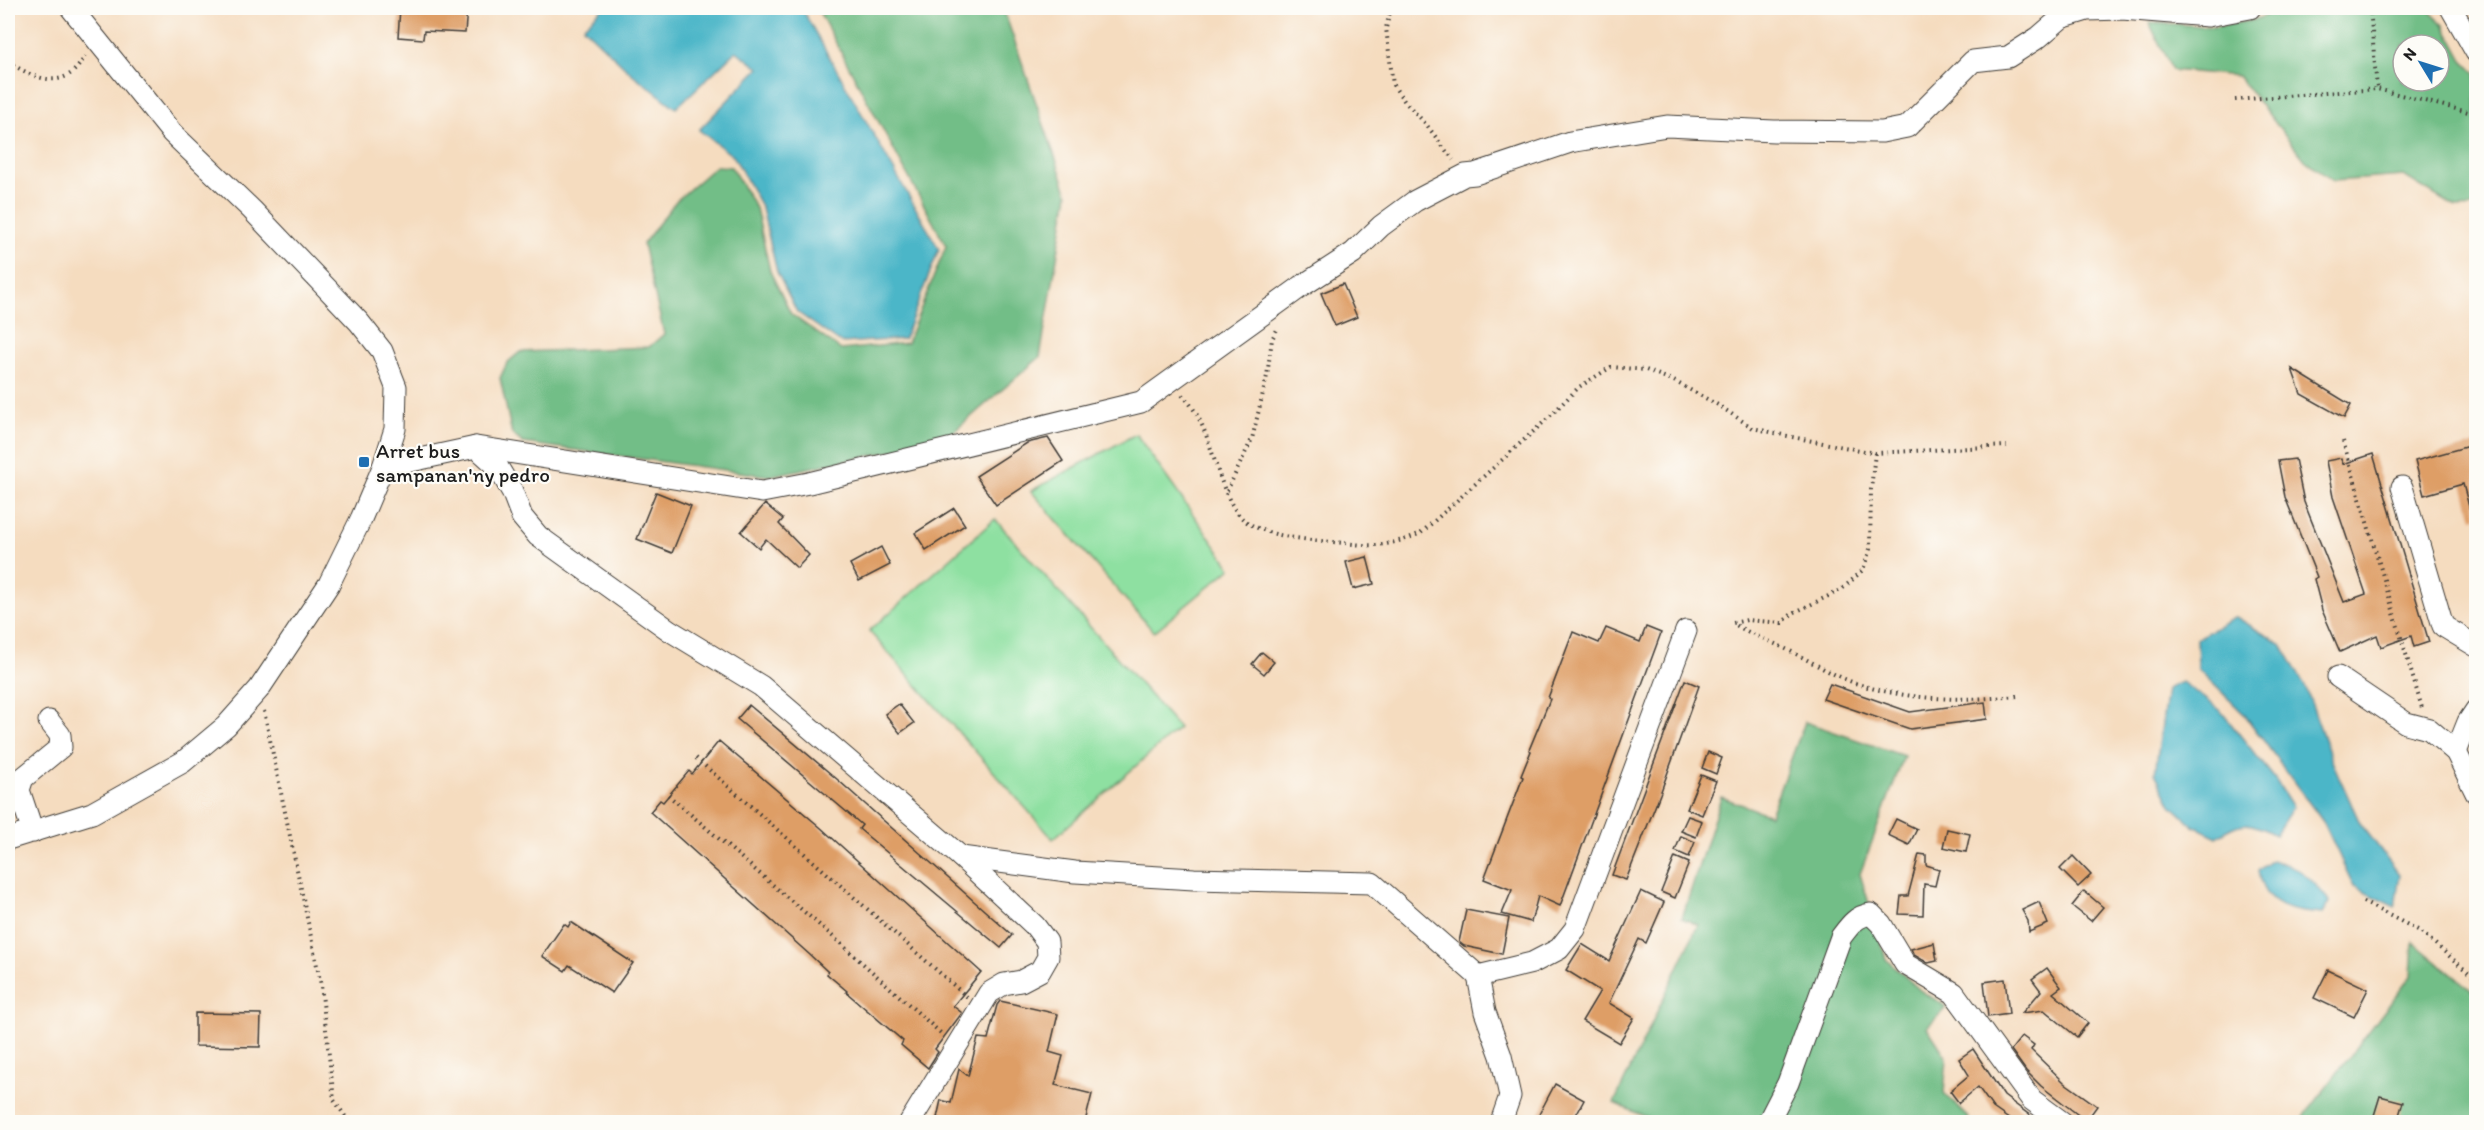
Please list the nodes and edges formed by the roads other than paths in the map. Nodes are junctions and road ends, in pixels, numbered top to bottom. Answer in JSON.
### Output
{"nodes":[{"id":1,"x":71,"y":8,"type":"edge"},
{"id":2,"x":2250,"y":8,"type":"edge"},
{"id":3,"x":2451,"y":8,"type":"edge"},
{"id":4,"x":2476,"y":52,"type":"edge"},
{"id":5,"x":476,"y":447,"type":"junction"},
{"id":6,"x":383,"y":466,"type":"junction"},
{"id":7,"x":2402,"y":487,"type":"dead end"},
{"id":8,"x":1686,"y":631,"type":"dead end"},
{"id":9,"x":2476,"y":646,"type":"edge"},
{"id":10,"x":2338,"y":677,"type":"dead end"},
{"id":11,"x":2476,"y":710,"type":"edge"},
{"id":12,"x":49,"y":721,"type":"dead end"},
{"id":13,"x":2456,"y":752,"type":"junction"},
{"id":14,"x":2476,"y":792,"type":"edge"},
{"id":15,"x":33,"y":832,"type":"junction"},
{"id":16,"x":8,"y":839,"type":"edge"},
{"id":17,"x":961,"y":857,"type":"junction"},
{"id":18,"x":1478,"y":976,"type":"junction"},
{"id":19,"x":910,"y":1122,"type":"edge"},
{"id":20,"x":1501,"y":1122,"type":"edge"},
{"id":21,"x":1768,"y":1122,"type":"edge"},
{"id":22,"x":2062,"y":1122,"type":"edge"}],
"edges":[{"from":1,"to":6,"type":"street"},
{"from":2,"to":5,"type":"street"},
{"from":3,"to":4,"type":"street"},
{"from":5,"to":6,"type":"street"},
{"from":5,"to":17,"type":"street"},
{"from":6,"to":15,"type":"street"},
{"from":7,"to":9,"type":"street"},
{"from":8,"to":18,"type":"street"},
{"from":10,"to":13,"type":"street"},
{"from":11,"to":13,"type":"street"},
{"from":12,"to":15,"type":"street"},
{"from":13,"to":14,"type":"street"},
{"from":15,"to":16,"type":"street"},
{"from":17,"to":18,"type":"street"},
{"from":17,"to":19,"type":"street"},
{"from":18,"to":20,"type":"street"},
{"from":21,"to":22,"type":"street"}]}
